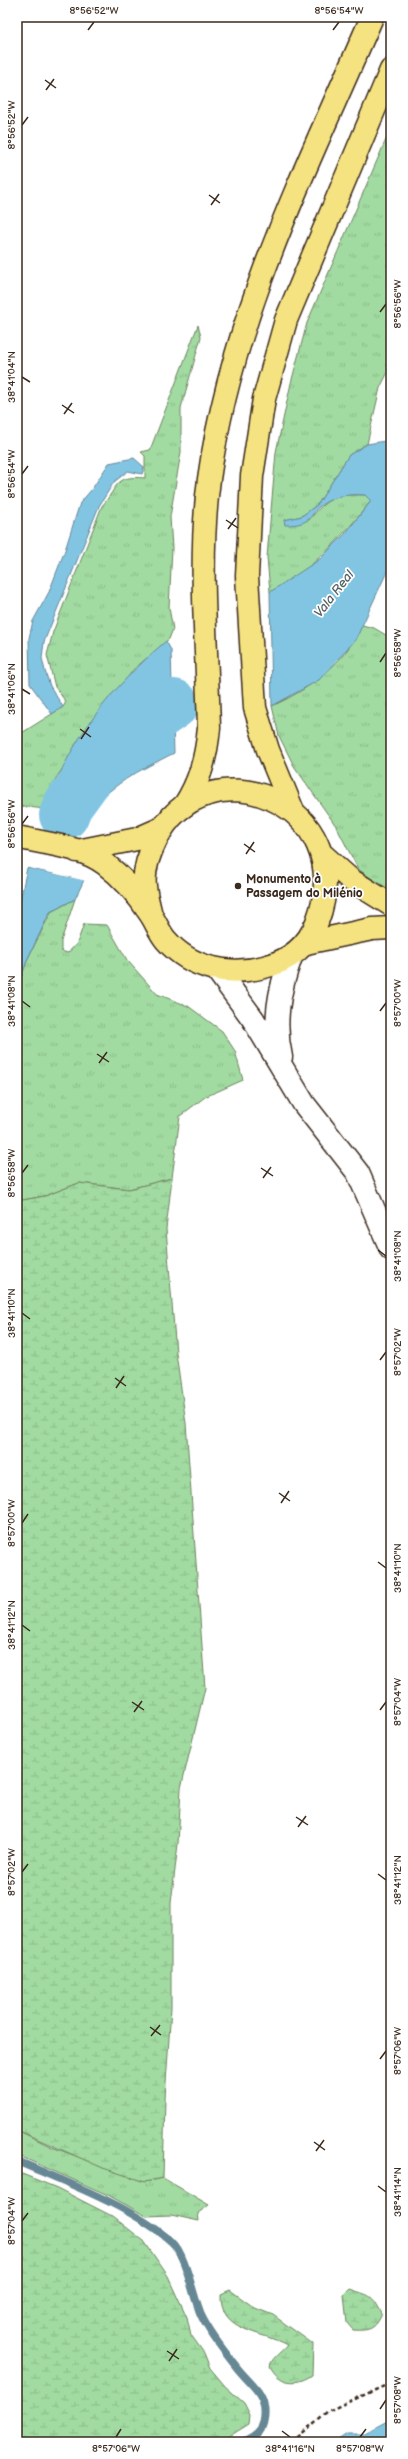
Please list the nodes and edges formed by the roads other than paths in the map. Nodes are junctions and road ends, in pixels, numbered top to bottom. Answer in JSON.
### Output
{"nodes":[{"id":1,"x":372,"y":17,"type":"edge"},
{"id":2,"x":391,"y":70,"type":"edge"},
{"id":3,"x":184,"y":806,"type":"junction"},
{"id":4,"x":293,"y":811,"type":"junction"},
{"id":5,"x":162,"y":828,"type":"junction"},
{"id":6,"x":19,"y":838,"type":"edge"},
{"id":7,"x":77,"y":851,"type":"junction"},
{"id":8,"x":323,"y":855,"type":"junction"},
{"id":9,"x":391,"y":905,"type":"edge"},
{"id":10,"x":151,"y":915,"type":"junction"},
{"id":11,"x":391,"y":928,"type":"edge"},
{"id":12,"x":298,"y":950,"type":"junction"},
{"id":13,"x":217,"y":970,"type":"junction"},
{"id":14,"x":284,"y":1072,"type":"junction"},
{"id":15,"x":391,"y":1249,"type":"edge"}],
"edges":[{"from":1,"to":3,"type":"main road"},
{"from":2,"to":4,"type":"main road"},
{"from":3,"to":4,"type":"main road"},
{"from":3,"to":5,"type":"main road"},
{"from":4,"to":8,"type":"main road"},
{"from":5,"to":7,"type":"main road"},
{"from":5,"to":10,"type":"main road"},
{"from":6,"to":7,"type":"main road"},
{"from":7,"to":10,"type":"main road"},
{"from":8,"to":9,"type":"main road"},
{"from":8,"to":12,"type":"main road"},
{"from":10,"to":13,"type":"main road"},
{"from":11,"to":12,"type":"main road"},
{"from":12,"to":13,"type":"main road"},
{"from":12,"to":14,"type":"street"},
{"from":13,"to":14,"type":"street"},
{"from":14,"to":15,"type":"street"}]}
